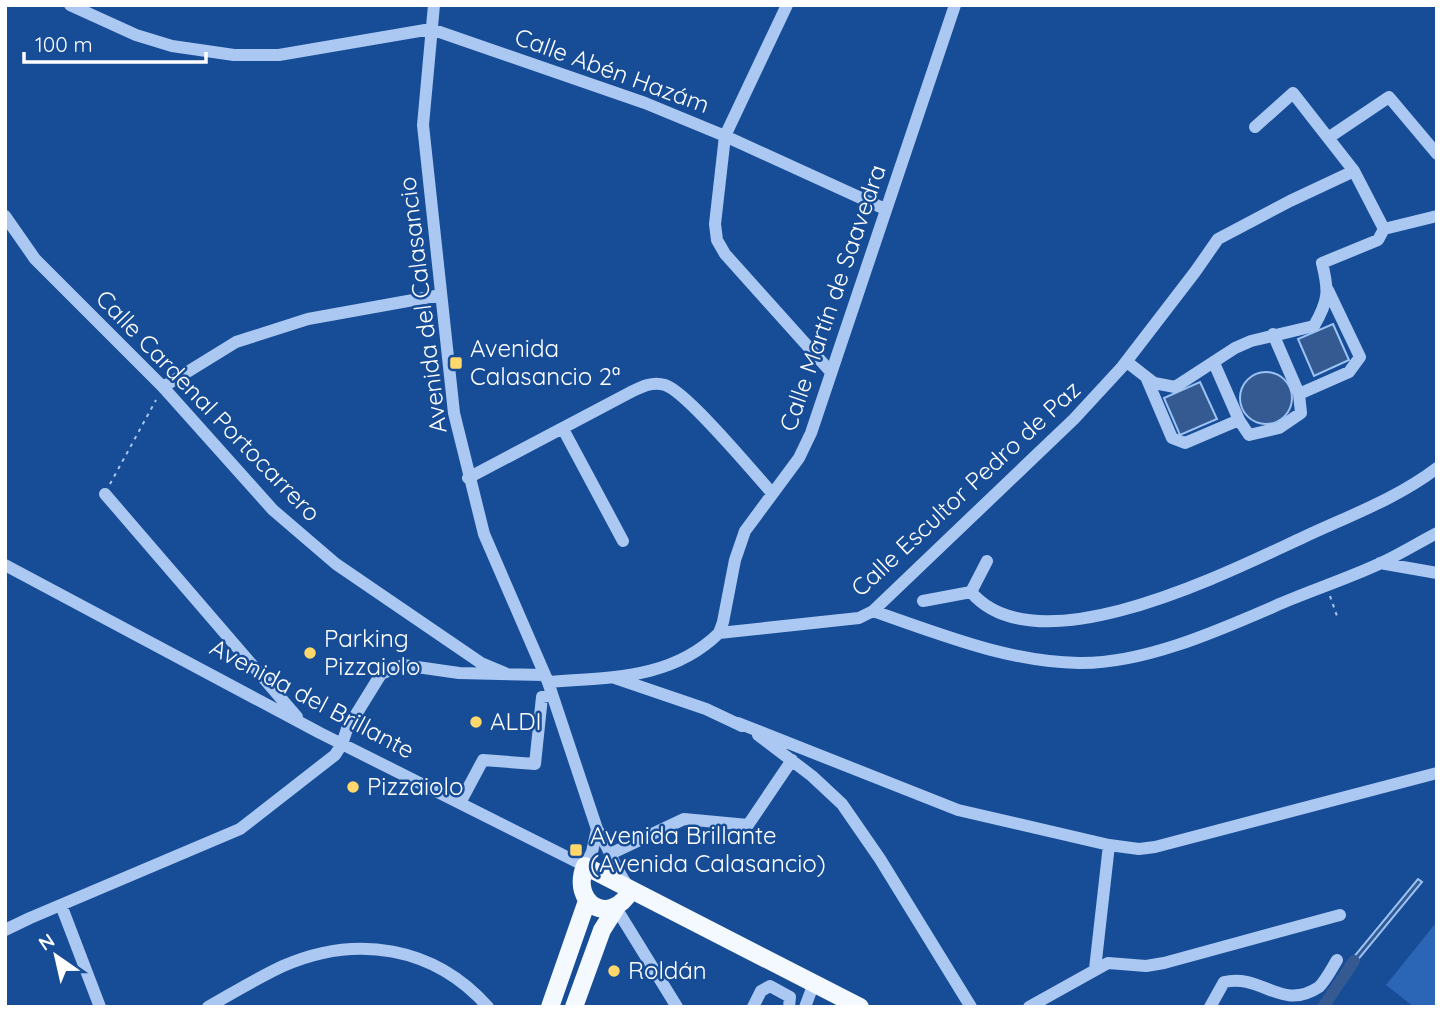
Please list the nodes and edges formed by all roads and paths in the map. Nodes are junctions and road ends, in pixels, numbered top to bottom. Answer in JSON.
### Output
{"nodes":[{"id":1,"x":70,"y":5,"type":"edge"},
{"id":2,"x":434,"y":5,"type":"edge"},
{"id":3,"x":787,"y":5,"type":"edge"},
{"id":4,"x":940,"y":5,"type":"edge"},
{"id":5,"x":953,"y":9,"type":"edge"},
{"id":6,"x":431,"y":29,"type":"junction"},
{"id":7,"x":1255,"y":127,"type":"dead end"},
{"id":8,"x":725,"y":136,"type":"junction"},
{"id":9,"x":1328,"y":138,"type":"junction"},
{"id":10,"x":1437,"y":154,"type":"edge"},
{"id":11,"x":1354,"y":170,"type":"junction"},
{"id":12,"x":885,"y":209,"type":"junction"},
{"id":13,"x":5,"y":216,"type":"edge"},
{"id":14,"x":1437,"y":216,"type":"edge"},
{"id":15,"x":1384,"y":229,"type":"junction"},
{"id":16,"x":1328,"y":290,"type":"junction"},
{"id":17,"x":441,"y":295,"type":"junction"},
{"id":18,"x":1273,"y":334,"type":"junction"},
{"id":19,"x":1214,"y":363,"type":"junction"},
{"id":20,"x":1125,"y":364,"type":"junction"},
{"id":21,"x":830,"y":371,"type":"junction"},
{"id":22,"x":1146,"y":376,"type":"junction"},
{"id":23,"x":163,"y":387,"type":"junction"},
{"id":24,"x":1299,"y":394,"type":"junction"},
{"id":25,"x":1239,"y":420,"type":"junction"},
{"id":26,"x":563,"y":429,"type":"junction"},
{"id":27,"x":1437,"y":468,"type":"edge"},
{"id":28,"x":468,"y":478,"type":"junction"},
{"id":29,"x":772,"y":493,"type":"junction"},
{"id":30,"x":105,"y":494,"type":"joint"},
{"id":31,"x":1437,"y":533,"type":"edge"},
{"id":32,"x":623,"y":541,"type":"dead end"},
{"id":33,"x":987,"y":561,"type":"dead end"},
{"id":34,"x":1380,"y":563,"type":"junction"},
{"id":35,"x":5,"y":565,"type":"edge"},
{"id":36,"x":1437,"y":573,"type":"edge"},
{"id":37,"x":1326,"y":585,"type":"junction"},
{"id":38,"x":971,"y":592,"type":"junction"},
{"id":39,"x":923,"y":601,"type":"dead end"},
{"id":40,"x":873,"y":611,"type":"junction"},
{"id":41,"x":1337,"y":617,"type":"dead end"},
{"id":42,"x":719,"y":633,"type":"junction"},
{"id":43,"x":505,"y":673,"type":"junction"},
{"id":44,"x":612,"y":677,"type":"junction"},
{"id":45,"x":548,"y":684,"type":"junction"},
{"id":46,"x":302,"y":723,"type":"junction"},
{"id":47,"x":738,"y":723,"type":"junction"},
{"id":48,"x":342,"y":744,"type":"junction"},
{"id":49,"x":823,"y":757,"type":"junction"},
{"id":50,"x":792,"y":760,"type":"junction"},
{"id":51,"x":1437,"y":773,"type":"edge"},
{"id":52,"x":812,"y":776,"type":"junction"},
{"id":53,"x":460,"y":803,"type":"junction"},
{"id":54,"x":597,"y":829,"type":"junction"},
{"id":55,"x":1109,"y":845,"type":"junction"},
{"id":56,"x":610,"y":855,"type":"junction"},
{"id":57,"x":585,"y":866,"type":"junction"},
{"id":58,"x":631,"y":890,"type":"junction"},
{"id":59,"x":587,"y":901,"type":"junction"},
{"id":60,"x":61,"y":905,"type":"junction"},
{"id":61,"x":616,"y":908,"type":"junction"},
{"id":62,"x":1340,"y":915,"type":"dead end"},
{"id":63,"x":5,"y":930,"type":"edge"},
{"id":64,"x":1337,"y":960,"type":"dead end"},
{"id":65,"x":1096,"y":969,"type":"junction"},
{"id":66,"x":814,"y":983,"type":"junction"},
{"id":67,"x":100,"y":1007,"type":"edge"},
{"id":68,"x":208,"y":1007,"type":"edge"},
{"id":69,"x":488,"y":1007,"type":"edge"},
{"id":70,"x":550,"y":1007,"type":"edge"},
{"id":71,"x":574,"y":1007,"type":"edge"},
{"id":72,"x":677,"y":1007,"type":"edge"},
{"id":73,"x":753,"y":1007,"type":"edge"},
{"id":74,"x":789,"y":1007,"type":"edge"},
{"id":75,"x":804,"y":1007,"type":"edge"},
{"id":76,"x":860,"y":1007,"type":"edge"},
{"id":77,"x":971,"y":1007,"type":"edge"},
{"id":78,"x":1029,"y":1007,"type":"edge"},
{"id":79,"x":1210,"y":1007,"type":"edge"}],
"edges":[{"from":1,"to":6,"type":"street","name":"Calle Abén Hazám"},
{"from":2,"to":6,"type":"street","name":"Avenida del Calasancio"},
{"from":3,"to":8,"type":"street"},
{"from":4,"to":5,"type":"street"},
{"from":5,"to":12,"type":"street","name":"Calle Martín de Saavedra"},
{"from":6,"to":8,"type":"street","name":"Calle Abén Hazám"},
{"from":6,"to":17,"type":"street","name":"Avenida del Calasancio"},
{"from":7,"to":9,"type":"street"},
{"from":8,"to":12,"type":"street","name":"Calle Abén Hazám"},
{"from":8,"to":21,"type":"street"},
{"from":9,"to":10,"type":"street"},
{"from":9,"to":11,"type":"street"},
{"from":11,"to":15,"type":"street"},
{"from":11,"to":20,"type":"street","name":"Calle Escultor Pedro de Paz"},
{"from":12,"to":21,"type":"street","name":"Calle Martín de Saavedra"},
{"from":13,"to":23,"type":"street","name":"Calle Cardenal Portocarrero"},
{"from":14,"to":15,"type":"street"},
{"from":15,"to":16,"type":"street"},
{"from":16,"to":18,"type":"street"},
{"from":16,"to":24,"type":"street"},
{"from":17,"to":23,"type":"street"},
{"from":17,"to":28,"type":"street","name":"Avenida del Calasancio"},
{"from":18,"to":19,"type":"street"},
{"from":18,"to":24,"type":"street"},
{"from":19,"to":22,"type":"street"},
{"from":19,"to":25,"type":"street"},
{"from":20,"to":22,"type":"street"},
{"from":20,"to":40,"type":"street","name":"Calle Escultor Pedro de Paz"},
{"from":21,"to":29,"type":"street","name":"Calle Martín de Saavedra"},
{"from":22,"to":25,"type":"street"},
{"from":23,"to":30,"type":"path"},
{"from":23,"to":43,"type":"street","name":"Calle Cardenal Portocarrero"},
{"from":24,"to":25,"type":"street"},
{"from":26,"to":28,"type":"street"},
{"from":26,"to":29,"type":"street"},
{"from":26,"to":32,"type":"street"},
{"from":27,"to":38,"type":"street"},
{"from":28,"to":45,"type":"street","name":"Avenida del Calasancio"},
{"from":29,"to":42,"type":"street","name":"Calle Martín de Saavedra"},
{"from":30,"to":46,"type":"street"},
{"from":31,"to":34,"type":"street"},
{"from":33,"to":38,"type":"street"},
{"from":34,"to":36,"type":"street"},
{"from":34,"to":37,"type":"street"},
{"from":35,"to":46,"type":"street","name":"Avenida del Brillante"},
{"from":37,"to":40,"type":"street"},
{"from":37,"to":41,"type":"path"},
{"from":38,"to":39,"type":"street"},
{"from":40,"to":42,"type":"street","name":"Calle Escultor Pedro de Paz"},
{"from":42,"to":44,"type":"street"},
{"from":43,"to":45,"type":"street","name":"Calle Cardenal Portocarrero"},
{"from":43,"to":48,"type":"street","name":"Calle Cardenal Portocarrero"},
{"from":44,"to":45,"type":"street"},
{"from":44,"to":47,"type":"street"},
{"from":45,"to":53,"type":"street"},
{"from":45,"to":54,"type":"street","name":"Avenida del Calasancio"},
{"from":46,"to":48,"type":"street","name":"Avenida del Brillante"},
{"from":47,"to":49,"type":"street"},
{"from":47,"to":50,"type":"street"},
{"from":48,"to":53,"type":"street","name":"Avenida del Brillante"},
{"from":48,"to":60,"type":"street","name":"Calle Cardenal Portocarrero"},
{"from":49,"to":52,"type":"street"},
{"from":49,"to":55,"type":"street"},
{"from":50,"to":52,"type":"street"},
{"from":50,"to":56,"type":"street"},
{"from":51,"to":55,"type":"street"},
{"from":52,"to":77,"type":"street"},
{"from":53,"to":57,"type":"street","name":"Avenida del Brillante"},
{"from":54,"to":56,"type":"street","name":"Avenida del Calasancio"},
{"from":54,"to":57,"type":"street"},
{"from":55,"to":65,"type":"street"},
{"from":56,"to":58,"type":"street","name":"Avenida del Calasancio"},
{"from":57,"to":58,"type":"main road","name":"Avenida del Brillante"},
{"from":57,"to":59,"type":"main road"},
{"from":58,"to":61,"type":"main road"},
{"from":58,"to":66,"type":"main road","name":"Avenida del Brillante"},
{"from":59,"to":61,"type":"main road"},
{"from":59,"to":70,"type":"main road"},
{"from":60,"to":63,"type":"street","name":"Calle Cardenal Portocarrero"},
{"from":60,"to":67,"type":"street"},
{"from":61,"to":71,"type":"main road"},
{"from":61,"to":72,"type":"street"},
{"from":62,"to":65,"type":"street"},
{"from":64,"to":79,"type":"street"},
{"from":65,"to":78,"type":"street"},
{"from":66,"to":75,"type":"street"},
{"from":66,"to":76,"type":"main road","name":"Avenida del Brillante"},
{"from":68,"to":69,"type":"street"},
{"from":73,"to":74,"type":"street"}]}
